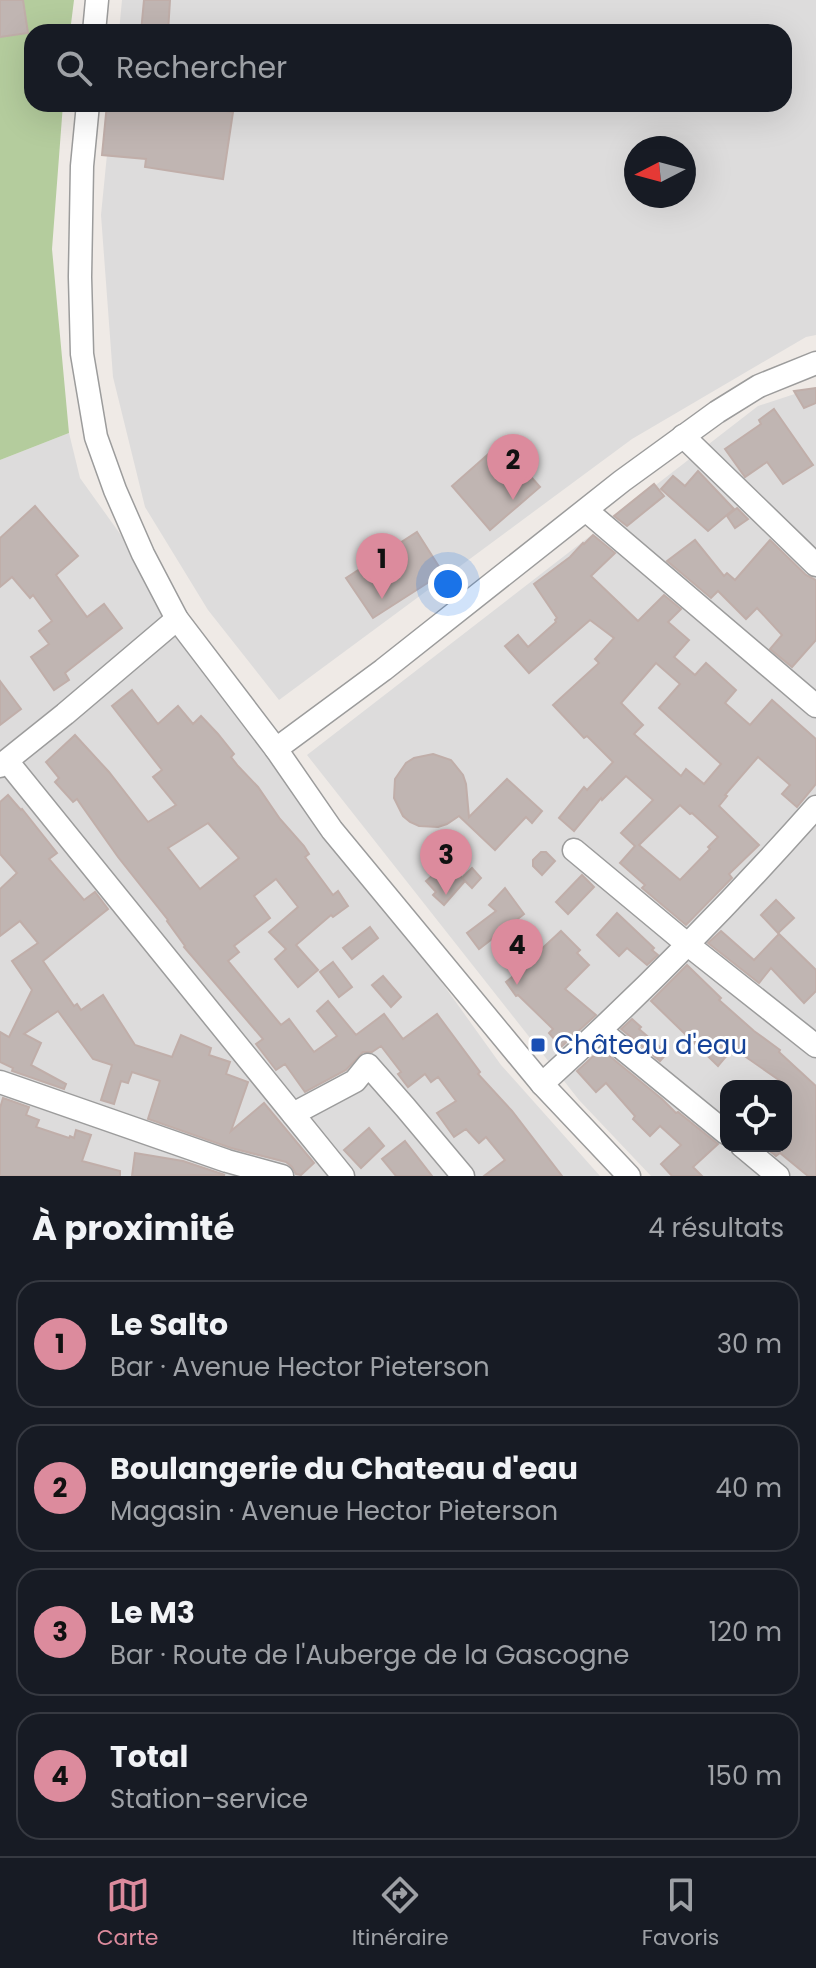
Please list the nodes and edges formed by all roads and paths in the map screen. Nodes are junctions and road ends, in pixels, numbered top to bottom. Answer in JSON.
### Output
{"nodes":[{"id":1,"x":97,"y":0,"type":"edge"},
{"id":2,"x":95,"y":24,"type":"edge"},
{"id":3,"x":87,"y":112,"type":"edge"},
{"id":4,"x":816,"y":363,"type":"edge"},
{"id":5,"x":683,"y":436,"type":"junction"},
{"id":6,"x":587,"y":511,"type":"junction"},
{"id":7,"x":816,"y":565,"type":"edge"},
{"id":8,"x":177,"y":619,"type":"junction"},
{"id":9,"x":816,"y":706,"type":"edge"},
{"id":10,"x":276,"y":749,"type":"junction"},
{"id":11,"x":3,"y":763,"type":"edge"},
{"id":12,"x":816,"y":807,"type":"edge"},
{"id":13,"x":574,"y":850,"type":"dead end"},
{"id":14,"x":687,"y":944,"type":"junction"},
{"id":15,"x":601,"y":1031,"type":"junction"},
{"id":16,"x":816,"y":1046,"type":"edge"},
{"id":17,"x":0,"y":1082,"type":"edge"},
{"id":18,"x":542,"y":1084,"type":"junction"},
{"id":19,"x":293,"y":1114,"type":"junction"},
{"id":20,"x":720,"y":1128,"type":"edge"},
{"id":21,"x":749,"y":1152,"type":"edge"},
{"id":22,"x":282,"y":1176,"type":"edge"},
{"id":23,"x":343,"y":1176,"type":"edge"},
{"id":24,"x":463,"y":1176,"type":"edge"},
{"id":25,"x":629,"y":1176,"type":"edge"},
{"id":26,"x":778,"y":1176,"type":"edge"}],
"edges":[{"from":1,"to":2,"type":"street"},
{"from":3,"to":8,"type":"street"},
{"from":4,"to":5,"type":"street"},
{"from":5,"to":6,"type":"street"},
{"from":5,"to":7,"type":"street"},
{"from":6,"to":9,"type":"street"},
{"from":6,"to":10,"type":"street"},
{"from":8,"to":10,"type":"street"},
{"from":8,"to":11,"type":"street"},
{"from":10,"to":18,"type":"street"},
{"from":11,"to":19,"type":"street"},
{"from":12,"to":14,"type":"street"},
{"from":13,"to":14,"type":"street"},
{"from":14,"to":15,"type":"street"},
{"from":14,"to":16,"type":"street"},
{"from":15,"to":18,"type":"street"},
{"from":15,"to":20,"type":"street"},
{"from":17,"to":22,"type":"street"},
{"from":18,"to":25,"type":"street"},
{"from":19,"to":23,"type":"street"},
{"from":19,"to":24,"type":"street"},
{"from":21,"to":26,"type":"street"}]}
